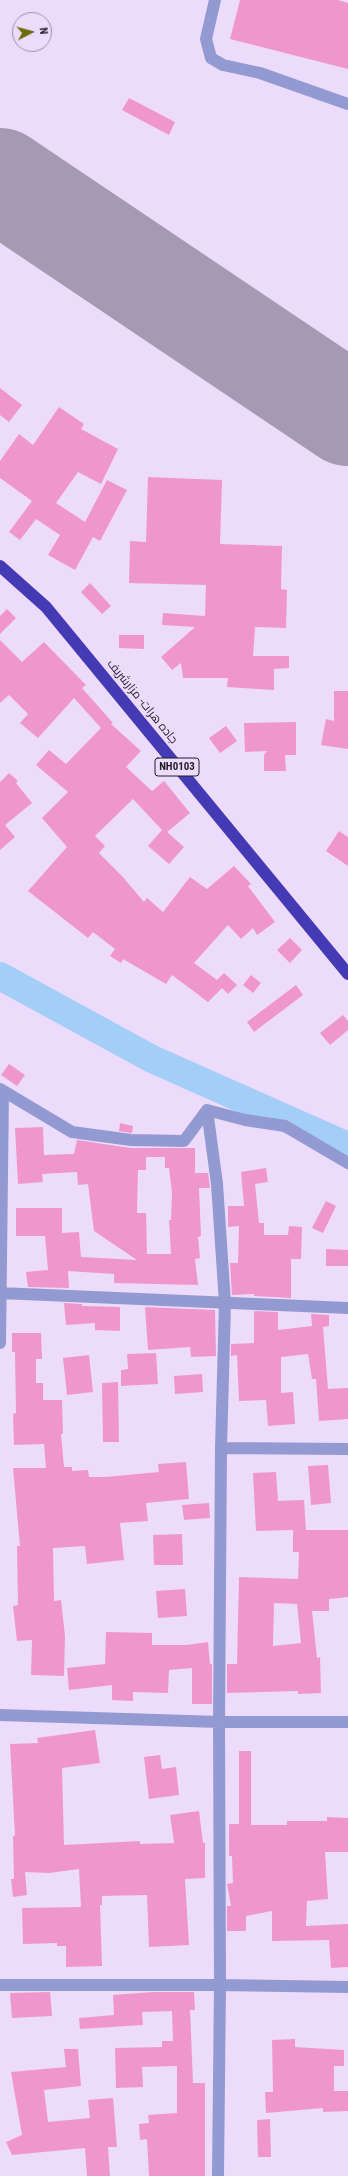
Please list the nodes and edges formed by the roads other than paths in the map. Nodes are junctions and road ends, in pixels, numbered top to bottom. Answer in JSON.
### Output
{"nodes":[{"id":1,"x":215,"y":0,"type":"edge"},
{"id":2,"x":348,"y":104,"type":"edge"},
{"id":3,"x":0,"y":566,"type":"edge"},
{"id":4,"x":348,"y":974,"type":"edge"},
{"id":5,"x":1,"y":1090,"type":"edge"},
{"id":6,"x":207,"y":1110,"type":"junction"},
{"id":7,"x":348,"y":1163,"type":"edge"},
{"id":8,"x":1,"y":1293,"type":"edge"},
{"id":9,"x":225,"y":1303,"type":"junction"},
{"id":10,"x":348,"y":1308,"type":"edge"},
{"id":11,"x":0,"y":1343,"type":"edge"},
{"id":12,"x":221,"y":1448,"type":"junction"},
{"id":13,"x":348,"y":1449,"type":"edge"},
{"id":14,"x":0,"y":1715,"type":"edge"},
{"id":15,"x":219,"y":1722,"type":"junction"},
{"id":16,"x":348,"y":1722,"type":"edge"},
{"id":17,"x":0,"y":1984,"type":"edge"},
{"id":18,"x":220,"y":1985,"type":"junction"},
{"id":19,"x":348,"y":1987,"type":"edge"},
{"id":20,"x":218,"y":2176,"type":"edge"}],
"edges":[{"from":1,"to":2,"type":"street"},
{"from":3,"to":4,"type":"highway","name":"جاده هرات- مزارشریف","number":"NH0103"},
{"from":5,"to":6,"type":"street"},
{"from":5,"to":8,"type":"street"},
{"from":6,"to":7,"type":"street"},
{"from":6,"to":9,"type":"street"},
{"from":8,"to":9,"type":"street"},
{"from":8,"to":11,"type":"street"},
{"from":9,"to":10,"type":"street"},
{"from":9,"to":12,"type":"street"},
{"from":12,"to":13,"type":"street"},
{"from":12,"to":15,"type":"street"},
{"from":14,"to":15,"type":"street"},
{"from":15,"to":16,"type":"street"},
{"from":15,"to":18,"type":"street"},
{"from":17,"to":18,"type":"street"},
{"from":18,"to":19,"type":"street"},
{"from":18,"to":20,"type":"street"}]}
